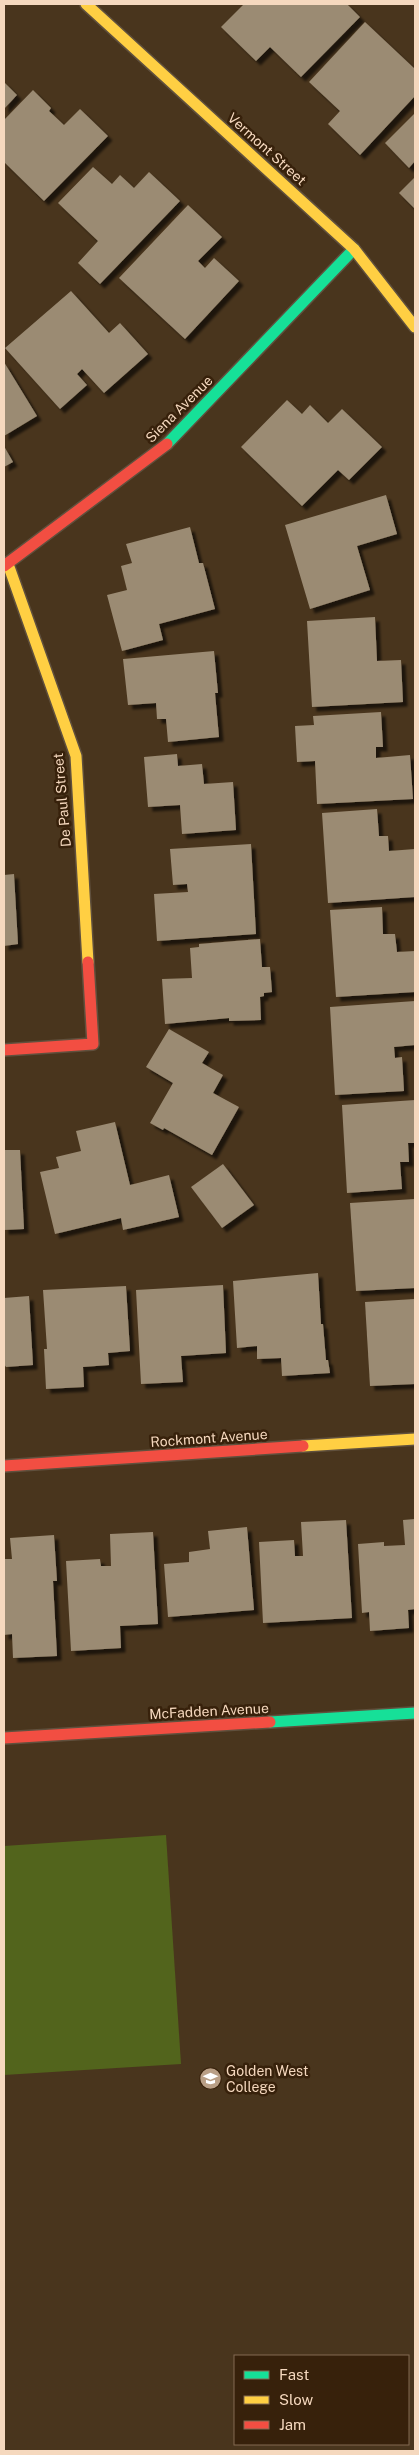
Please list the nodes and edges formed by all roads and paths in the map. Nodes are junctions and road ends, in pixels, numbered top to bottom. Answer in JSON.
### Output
{"nodes":[{"id":1,"x":86,"y":4,"type":"edge"},
{"id":2,"x":354,"y":249,"type":"junction"},
{"id":3,"x":415,"y":327,"type":"edge"},
{"id":4,"x":6,"y":565,"type":"edge"},
{"id":5,"x":4,"y":1050,"type":"edge"},
{"id":6,"x":415,"y":1440,"type":"edge"},
{"id":7,"x":4,"y":1466,"type":"edge"},
{"id":8,"x":415,"y":1714,"type":"edge"},
{"id":9,"x":4,"y":1738,"type":"edge"}],
"edges":[{"from":1,"to":2,"type":"street","name":"Vermont Street"},
{"from":2,"to":3,"type":"street","name":"Vermont Street"},
{"from":2,"to":4,"type":"street","name":"Siena Avenue"},
{"from":4,"to":5,"type":"street","name":"De Paul Street"},
{"from":6,"to":7,"type":"street","name":"Rockmont Avenue"},
{"from":8,"to":9,"type":"street","name":"McFadden Avenue"}]}
